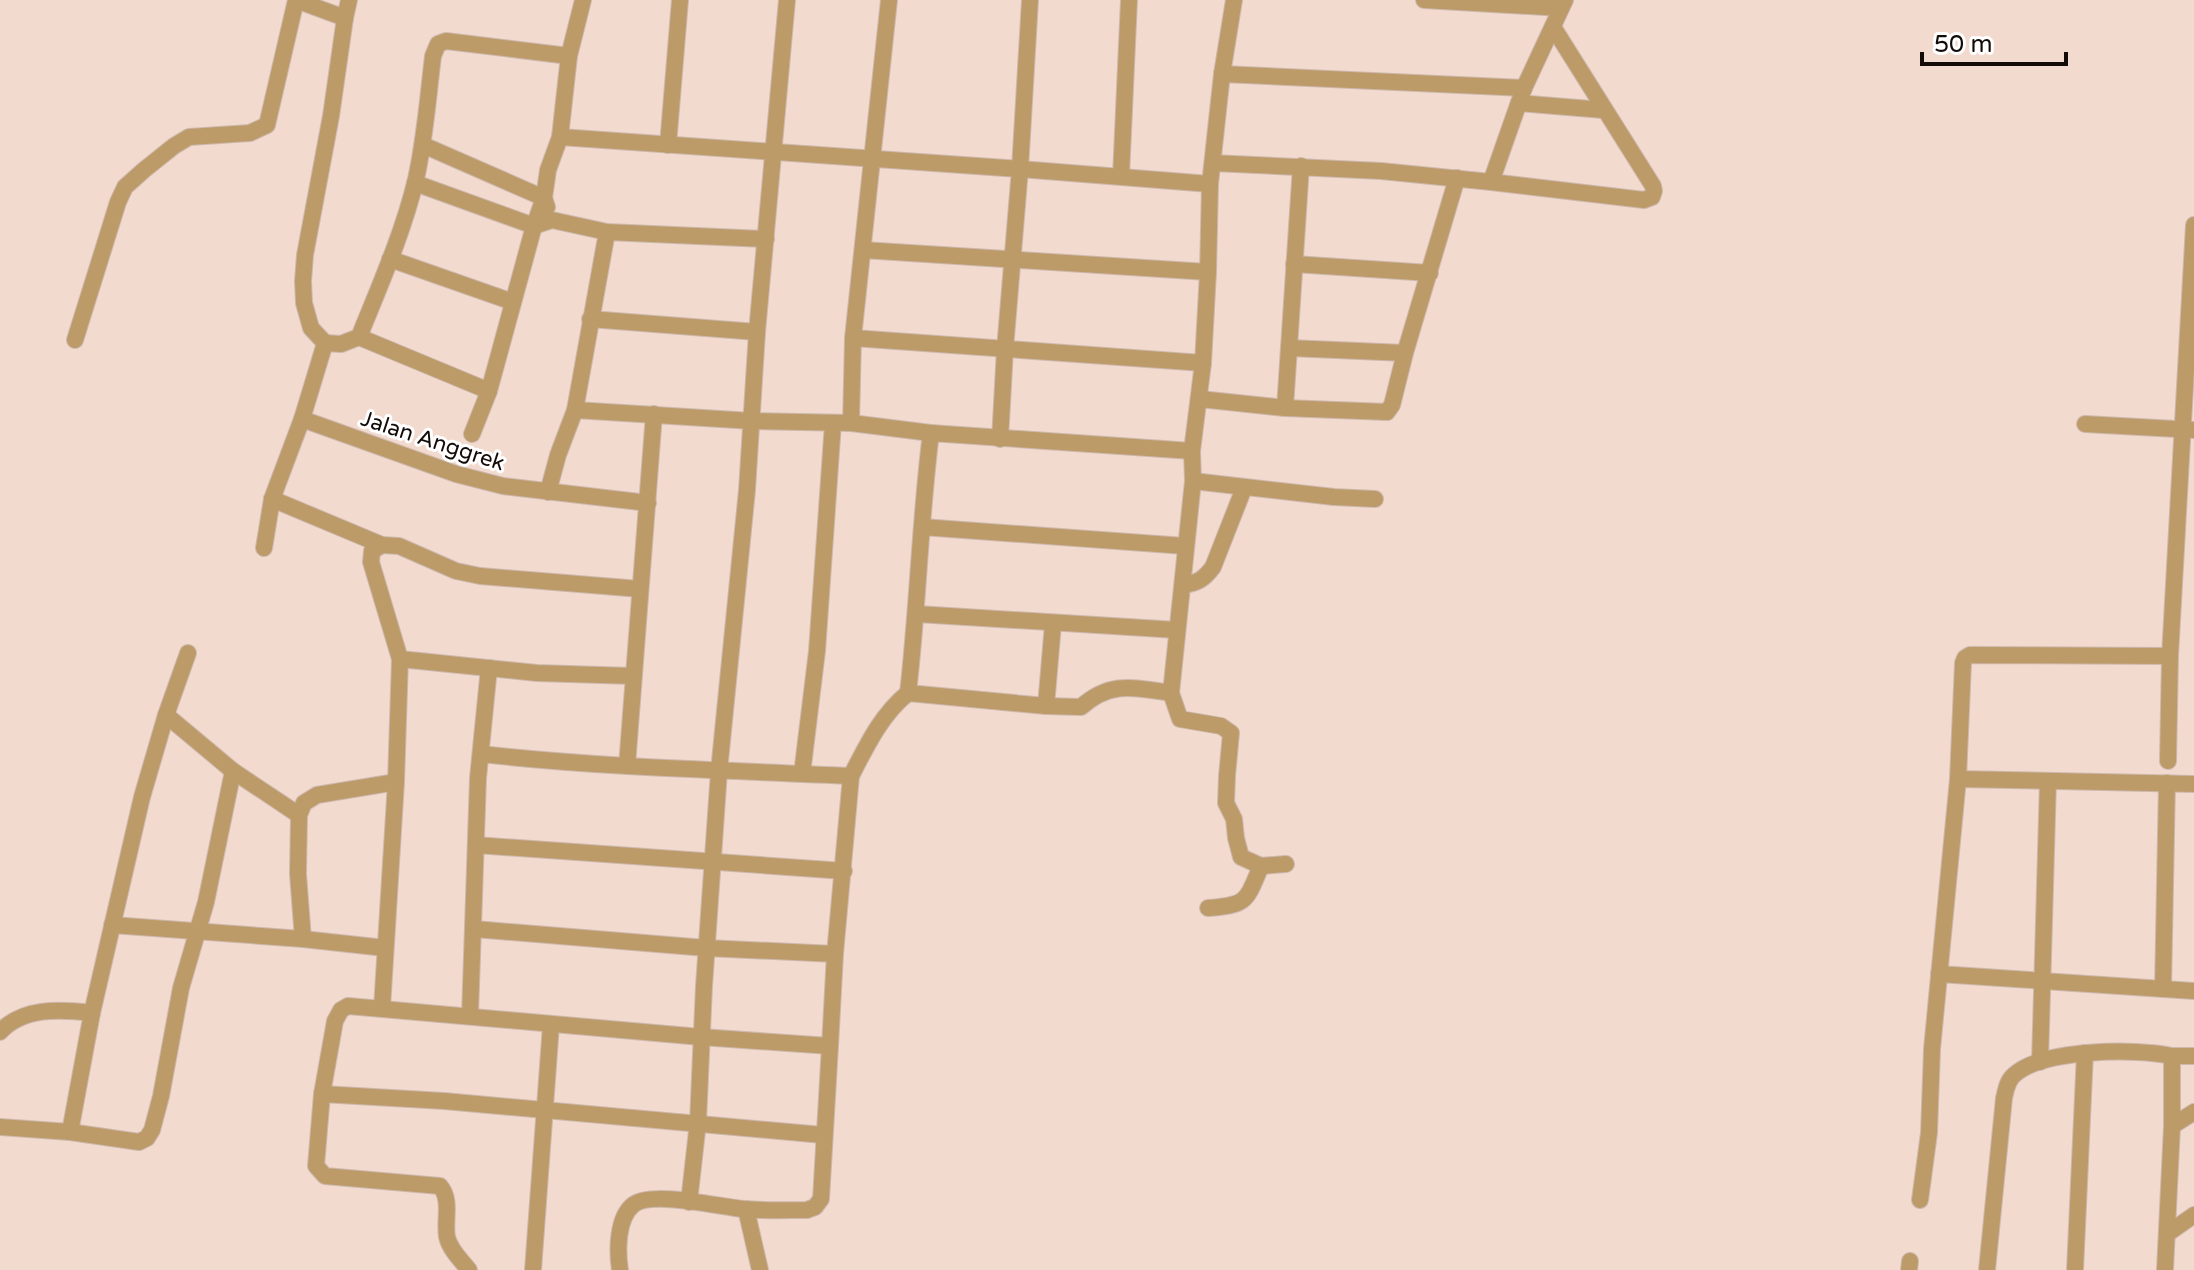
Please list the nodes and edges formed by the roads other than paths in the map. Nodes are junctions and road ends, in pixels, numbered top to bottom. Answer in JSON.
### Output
{"nodes":[{"id":1,"x":296,"y":0,"type":"edge"},
{"id":2,"x":349,"y":0,"type":"edge"},
{"id":3,"x":583,"y":0,"type":"edge"},
{"id":4,"x":680,"y":0,"type":"edge"},
{"id":5,"x":787,"y":0,"type":"edge"},
{"id":6,"x":889,"y":0,"type":"edge"},
{"id":7,"x":1030,"y":0,"type":"edge"},
{"id":8,"x":1129,"y":0,"type":"edge"},
{"id":9,"x":1234,"y":0,"type":"edge"},
{"id":10,"x":1424,"y":0,"type":"edge"},
{"id":11,"x":1563,"y":4,"type":"edge"},
{"id":12,"x":345,"y":18,"type":"junction"},
{"id":13,"x":1553,"y":27,"type":"junction"},
{"id":14,"x":569,"y":56,"type":"junction"},
{"id":15,"x":1222,"y":74,"type":"junction"},
{"id":16,"x":1522,"y":96,"type":"junction"},
{"id":17,"x":1603,"y":110,"type":"junction"},
{"id":18,"x":560,"y":137,"type":"junction"},
{"id":19,"x":423,"y":145,"type":"junction"},
{"id":20,"x":668,"y":145,"type":"junction"},
{"id":21,"x":774,"y":152,"type":"junction"},
{"id":22,"x":872,"y":159,"type":"junction"},
{"id":23,"x":1213,"y":163,"type":"junction"},
{"id":24,"x":1301,"y":166,"type":"junction"},
{"id":25,"x":1020,"y":169,"type":"junction"},
{"id":26,"x":1121,"y":176,"type":"junction"},
{"id":27,"x":1457,"y":178,"type":"junction"},
{"id":28,"x":1491,"y":182,"type":"junction"},
{"id":29,"x":415,"y":183,"type":"junction"},
{"id":30,"x":1210,"y":184,"type":"junction"},
{"id":31,"x":544,"y":198,"type":"junction"},
{"id":32,"x":552,"y":220,"type":"junction"},
{"id":33,"x":2194,"y":225,"type":"edge"},
{"id":34,"x":534,"y":226,"type":"junction"},
{"id":35,"x":607,"y":232,"type":"junction"},
{"id":36,"x":766,"y":239,"type":"junction"},
{"id":37,"x":863,"y":250,"type":"junction"},
{"id":38,"x":390,"y":259,"type":"junction"},
{"id":39,"x":1013,"y":261,"type":"junction"},
{"id":40,"x":1294,"y":264,"type":"junction"},
{"id":41,"x":1208,"y":272,"type":"junction"},
{"id":42,"x":1430,"y":273,"type":"junction"},
{"id":43,"x":513,"y":302,"type":"junction"},
{"id":44,"x":590,"y":319,"type":"junction"},
{"id":45,"x":757,"y":332,"type":"junction"},
{"id":46,"x":359,"y":337,"type":"junction"},
{"id":47,"x":853,"y":338,"type":"junction"},
{"id":48,"x":75,"y":340,"type":"dead end"},
{"id":49,"x":325,"y":343,"type":"junction"},
{"id":50,"x":1289,"y":348,"type":"junction"},
{"id":51,"x":1005,"y":349,"type":"junction"},
{"id":52,"x":1405,"y":353,"type":"junction"},
{"id":53,"x":1203,"y":363,"type":"junction"},
{"id":54,"x":489,"y":391,"type":"junction"},
{"id":55,"x":1200,"y":399,"type":"junction"},
{"id":56,"x":1285,"y":408,"type":"junction"},
{"id":57,"x":575,"y":410,"type":"junction"},
{"id":58,"x":654,"y":414,"type":"junction"},
{"id":59,"x":302,"y":419,"type":"junction"},
{"id":60,"x":752,"y":421,"type":"junction"},
{"id":61,"x":833,"y":423,"type":"junction"},
{"id":62,"x":851,"y":423,"type":"junction"},
{"id":63,"x":2085,"y":424,"type":"dead end"},
{"id":64,"x":2188,"y":430,"type":"edge"},
{"id":65,"x":931,"y":433,"type":"junction"},
{"id":66,"x":472,"y":434,"type":"dead end"},
{"id":67,"x":1000,"y":439,"type":"junction"},
{"id":68,"x":1192,"y":451,"type":"junction"},
{"id":69,"x":1193,"y":481,"type":"junction"},
{"id":70,"x":1244,"y":488,"type":"junction"},
{"id":71,"x":548,"y":492,"type":"junction"},
{"id":72,"x":272,"y":499,"type":"junction"},
{"id":73,"x":1375,"y":499,"type":"dead end"},
{"id":74,"x":648,"y":503,"type":"junction"},
{"id":75,"x":922,"y":527,"type":"junction"},
{"id":76,"x":382,"y":545,"type":"junction"},
{"id":77,"x":1185,"y":546,"type":"junction"},
{"id":78,"x":264,"y":548,"type":"dead end"},
{"id":79,"x":1183,"y":585,"type":"junction"},
{"id":80,"x":640,"y":589,"type":"junction"},
{"id":81,"x":917,"y":614,"type":"junction"},
{"id":82,"x":1053,"y":624,"type":"junction"},
{"id":83,"x":1177,"y":630,"type":"junction"},
{"id":84,"x":188,"y":653,"type":"dead end"},
{"id":85,"x":2170,"y":656,"type":"junction"},
{"id":86,"x":400,"y":659,"type":"junction"},
{"id":87,"x":489,"y":668,"type":"junction"},
{"id":88,"x":633,"y":676,"type":"junction"},
{"id":89,"x":908,"y":693,"type":"junction"},
{"id":90,"x":1171,"y":693,"type":"junction"},
{"id":91,"x":1046,"y":706,"type":"junction"},
{"id":92,"x":166,"y":715,"type":"junction"},
{"id":93,"x":481,"y":754,"type":"junction"},
{"id":94,"x":2168,"y":761,"type":"dead end"},
{"id":95,"x":627,"y":766,"type":"junction"},
{"id":96,"x":233,"y":771,"type":"junction"},
{"id":97,"x":719,"y":771,"type":"junction"},
{"id":98,"x":802,"y":774,"type":"junction"},
{"id":99,"x":851,"y":776,"type":"junction"},
{"id":100,"x":1958,"y":779,"type":"junction"},
{"id":101,"x":2048,"y":781,"type":"junction"},
{"id":102,"x":396,"y":782,"type":"junction"},
{"id":103,"x":2167,"y":783,"type":"junction"},
{"id":104,"x":2194,"y":784,"type":"edge"},
{"id":105,"x":299,"y":815,"type":"junction"},
{"id":106,"x":476,"y":845,"type":"junction"},
{"id":107,"x":713,"y":861,"type":"junction"},
{"id":108,"x":1286,"y":864,"type":"dead end"},
{"id":109,"x":1261,"y":866,"type":"junction"},
{"id":110,"x":844,"y":871,"type":"junction"},
{"id":111,"x":1208,"y":908,"type":"dead end"},
{"id":112,"x":112,"y":925,"type":"junction"},
{"id":113,"x":474,"y":929,"type":"junction"},
{"id":114,"x":198,"y":931,"type":"junction"},
{"id":115,"x":303,"y":939,"type":"junction"},
{"id":116,"x":385,"y":948,"type":"junction"},
{"id":117,"x":706,"y":948,"type":"junction"},
{"id":118,"x":835,"y":954,"type":"junction"},
{"id":119,"x":1939,"y":974,"type":"junction"},
{"id":120,"x":2043,"y":981,"type":"junction"},
{"id":121,"x":2163,"y":989,"type":"junction"},
{"id":122,"x":2194,"y":991,"type":"edge"},
{"id":123,"x":382,"y":1008,"type":"junction"},
{"id":124,"x":92,"y":1013,"type":"junction"},
{"id":125,"x":470,"y":1015,"type":"junction"},
{"id":126,"x":551,"y":1025,"type":"junction"},
{"id":127,"x":0,"y":1032,"type":"edge"},
{"id":128,"x":701,"y":1037,"type":"junction"},
{"id":129,"x":830,"y":1046,"type":"junction"},
{"id":130,"x":2085,"y":1053,"type":"junction"},
{"id":131,"x":2172,"y":1056,"type":"junction"},
{"id":132,"x":2194,"y":1056,"type":"edge"},
{"id":133,"x":2040,"y":1062,"type":"junction"},
{"id":134,"x":322,"y":1094,"type":"junction"},
{"id":135,"x":546,"y":1110,"type":"junction"},
{"id":136,"x":2194,"y":1112,"type":"edge"},
{"id":137,"x":698,"y":1122,"type":"junction"},
{"id":138,"x":2172,"y":1126,"type":"junction"},
{"id":139,"x":0,"y":1127,"type":"edge"},
{"id":140,"x":70,"y":1132,"type":"junction"},
{"id":141,"x":823,"y":1135,"type":"junction"},
{"id":142,"x":1920,"y":1200,"type":"dead end"},
{"id":143,"x":689,"y":1202,"type":"junction"},
{"id":144,"x":746,"y":1209,"type":"junction"},
{"id":145,"x":2194,"y":1215,"type":"edge"},
{"id":146,"x":2167,"y":1234,"type":"junction"},
{"id":147,"x":469,"y":1270,"type":"edge"},
{"id":148,"x":533,"y":1270,"type":"edge"},
{"id":149,"x":620,"y":1270,"type":"edge"},
{"id":150,"x":760,"y":1270,"type":"edge"},
{"id":151,"x":1987,"y":1270,"type":"edge"},
{"id":152,"x":2075,"y":1270,"type":"edge"},
{"id":153,"x":2165,"y":1270,"type":"edge"}],
"edges":[{"from":1,"to":12,"type":"street"},
{"from":1,"to":48,"type":"street"},
{"from":2,"to":12,"type":"street"},
{"from":3,"to":14,"type":"street"},
{"from":4,"to":20,"type":"street"},
{"from":5,"to":21,"type":"street"},
{"from":6,"to":22,"type":"street"},
{"from":7,"to":25,"type":"street"},
{"from":8,"to":26,"type":"street"},
{"from":9,"to":15,"type":"street"},
{"from":10,"to":11,"type":"street"},
{"from":11,"to":13,"type":"street"},
{"from":12,"to":49,"type":"street"},
{"from":13,"to":16,"type":"street"},
{"from":13,"to":17,"type":"street"},
{"from":14,"to":18,"type":"street"},
{"from":14,"to":19,"type":"street"},
{"from":15,"to":16,"type":"street"},
{"from":15,"to":23,"type":"street"},
{"from":16,"to":17,"type":"street"},
{"from":16,"to":28,"type":"street"},
{"from":17,"to":28,"type":"street"},
{"from":18,"to":20,"type":"street"},
{"from":18,"to":31,"type":"street"},
{"from":19,"to":29,"type":"street"},
{"from":19,"to":31,"type":"street"},
{"from":20,"to":21,"type":"street"},
{"from":21,"to":22,"type":"street"},
{"from":21,"to":36,"type":"street"},
{"from":22,"to":25,"type":"street"},
{"from":22,"to":37,"type":"street"},
{"from":23,"to":24,"type":"street"},
{"from":23,"to":30,"type":"street"},
{"from":24,"to":27,"type":"street"},
{"from":24,"to":40,"type":"street"},
{"from":25,"to":26,"type":"street"},
{"from":25,"to":39,"type":"street"},
{"from":26,"to":30,"type":"street"},
{"from":27,"to":28,"type":"street"},
{"from":27,"to":42,"type":"street"},
{"from":29,"to":34,"type":"street"},
{"from":29,"to":38,"type":"street"},
{"from":30,"to":41,"type":"street"},
{"from":31,"to":32,"type":"street"},
{"from":31,"to":34,"type":"street"},
{"from":32,"to":34,"type":"street"},
{"from":32,"to":35,"type":"street"},
{"from":33,"to":64,"type":"street"},
{"from":34,"to":43,"type":"street"},
{"from":35,"to":36,"type":"street"},
{"from":35,"to":44,"type":"street"},
{"from":36,"to":45,"type":"street"},
{"from":37,"to":39,"type":"street"},
{"from":37,"to":47,"type":"street"},
{"from":38,"to":43,"type":"street"},
{"from":38,"to":46,"type":"street"},
{"from":39,"to":41,"type":"street"},
{"from":39,"to":51,"type":"street"},
{"from":40,"to":42,"type":"street"},
{"from":40,"to":50,"type":"street"},
{"from":41,"to":53,"type":"street"},
{"from":42,"to":52,"type":"street"},
{"from":43,"to":54,"type":"street"},
{"from":44,"to":45,"type":"street"},
{"from":44,"to":57,"type":"street"},
{"from":45,"to":60,"type":"street"},
{"from":46,"to":49,"type":"street"},
{"from":46,"to":54,"type":"street"},
{"from":47,"to":51,"type":"street"},
{"from":47,"to":62,"type":"street"},
{"from":49,"to":59,"type":"street"},
{"from":50,"to":52,"type":"street"},
{"from":50,"to":56,"type":"street"},
{"from":51,"to":53,"type":"street"},
{"from":51,"to":67,"type":"street"},
{"from":52,"to":56,"type":"street"},
{"from":53,"to":55,"type":"street"},
{"from":54,"to":66,"type":"street"},
{"from":55,"to":56,"type":"street"},
{"from":55,"to":68,"type":"street"},
{"from":57,"to":58,"type":"street"},
{"from":57,"to":71,"type":"street"},
{"from":58,"to":60,"type":"street"},
{"from":58,"to":74,"type":"street"},
{"from":59,"to":71,"type":"street","name":"Jalan Anggrek"},
{"from":59,"to":72,"type":"street"},
{"from":60,"to":61,"type":"street"},
{"from":60,"to":97,"type":"street"},
{"from":61,"to":62,"type":"street"},
{"from":61,"to":98,"type":"street"},
{"from":62,"to":65,"type":"street"},
{"from":63,"to":64,"type":"street"},
{"from":64,"to":85,"type":"street"},
{"from":65,"to":67,"type":"street"},
{"from":65,"to":75,"type":"street"},
{"from":67,"to":68,"type":"street"},
{"from":68,"to":69,"type":"street"},
{"from":69,"to":70,"type":"street"},
{"from":69,"to":77,"type":"street"},
{"from":70,"to":73,"type":"street"},
{"from":70,"to":79,"type":"street"},
{"from":71,"to":74,"type":"street","name":"Jalan Anggrek"},
{"from":72,"to":76,"type":"street"},
{"from":72,"to":78,"type":"street"},
{"from":74,"to":80,"type":"street"},
{"from":75,"to":77,"type":"street"},
{"from":75,"to":81,"type":"street"},
{"from":76,"to":80,"type":"street"},
{"from":76,"to":86,"type":"street"},
{"from":77,"to":79,"type":"street"},
{"from":79,"to":83,"type":"street"},
{"from":80,"to":88,"type":"street"},
{"from":81,"to":82,"type":"street"},
{"from":81,"to":89,"type":"street"},
{"from":82,"to":83,"type":"street"},
{"from":82,"to":91,"type":"street"},
{"from":83,"to":90,"type":"street"},
{"from":84,"to":92,"type":"street"},
{"from":85,"to":94,"type":"street"},
{"from":85,"to":100,"type":"street"},
{"from":86,"to":87,"type":"street"},
{"from":86,"to":102,"type":"street"},
{"from":87,"to":88,"type":"street"},
{"from":87,"to":93,"type":"street"},
{"from":88,"to":95,"type":"street"},
{"from":89,"to":91,"type":"street"},
{"from":89,"to":99,"type":"street"},
{"from":90,"to":91,"type":"street"},
{"from":90,"to":109,"type":"street"},
{"from":92,"to":96,"type":"street"},
{"from":92,"to":112,"type":"street"},
{"from":93,"to":95,"type":"street"},
{"from":93,"to":106,"type":"street"},
{"from":95,"to":97,"type":"street"},
{"from":96,"to":105,"type":"street"},
{"from":96,"to":114,"type":"street"},
{"from":97,"to":98,"type":"street"},
{"from":97,"to":107,"type":"street"},
{"from":98,"to":99,"type":"street"},
{"from":99,"to":110,"type":"street"},
{"from":100,"to":101,"type":"street"},
{"from":100,"to":119,"type":"street"},
{"from":101,"to":103,"type":"street"},
{"from":101,"to":120,"type":"street"},
{"from":102,"to":105,"type":"street"},
{"from":102,"to":116,"type":"street"},
{"from":103,"to":104,"type":"street"},
{"from":103,"to":121,"type":"street"},
{"from":105,"to":115,"type":"street"},
{"from":106,"to":107,"type":"street"},
{"from":106,"to":113,"type":"street"},
{"from":107,"to":110,"type":"street"},
{"from":107,"to":117,"type":"street"},
{"from":108,"to":109,"type":"street"},
{"from":109,"to":111,"type":"street"},
{"from":110,"to":118,"type":"street"},
{"from":112,"to":114,"type":"street"},
{"from":112,"to":124,"type":"street"},
{"from":113,"to":117,"type":"street"},
{"from":113,"to":125,"type":"street"},
{"from":114,"to":115,"type":"street"},
{"from":114,"to":140,"type":"street"},
{"from":115,"to":116,"type":"street"},
{"from":116,"to":123,"type":"street"},
{"from":117,"to":118,"type":"street"},
{"from":117,"to":128,"type":"street"},
{"from":118,"to":129,"type":"street"},
{"from":119,"to":120,"type":"street"},
{"from":119,"to":142,"type":"street"},
{"from":120,"to":121,"type":"street"},
{"from":120,"to":133,"type":"street"},
{"from":121,"to":122,"type":"street"},
{"from":123,"to":125,"type":"street"},
{"from":123,"to":134,"type":"street"},
{"from":124,"to":127,"type":"street"},
{"from":124,"to":140,"type":"street"},
{"from":125,"to":126,"type":"street"},
{"from":126,"to":128,"type":"street"},
{"from":126,"to":135,"type":"street"},
{"from":128,"to":129,"type":"street"},
{"from":128,"to":137,"type":"street"},
{"from":129,"to":141,"type":"street"},
{"from":130,"to":131,"type":"street"},
{"from":130,"to":133,"type":"street"},
{"from":130,"to":152,"type":"street"},
{"from":131,"to":132,"type":"street"},
{"from":131,"to":138,"type":"street"},
{"from":133,"to":151,"type":"street"},
{"from":134,"to":135,"type":"street"},
{"from":134,"to":147,"type":"street"},
{"from":135,"to":137,"type":"street"},
{"from":135,"to":148,"type":"street"},
{"from":136,"to":138,"type":"street"},
{"from":137,"to":141,"type":"street"},
{"from":137,"to":143,"type":"street"},
{"from":138,"to":146,"type":"street"},
{"from":139,"to":140,"type":"street"},
{"from":141,"to":144,"type":"street"},
{"from":143,"to":144,"type":"street"},
{"from":143,"to":149,"type":"street"},
{"from":144,"to":150,"type":"street"},
{"from":145,"to":146,"type":"street"},
{"from":146,"to":153,"type":"street"}]}
